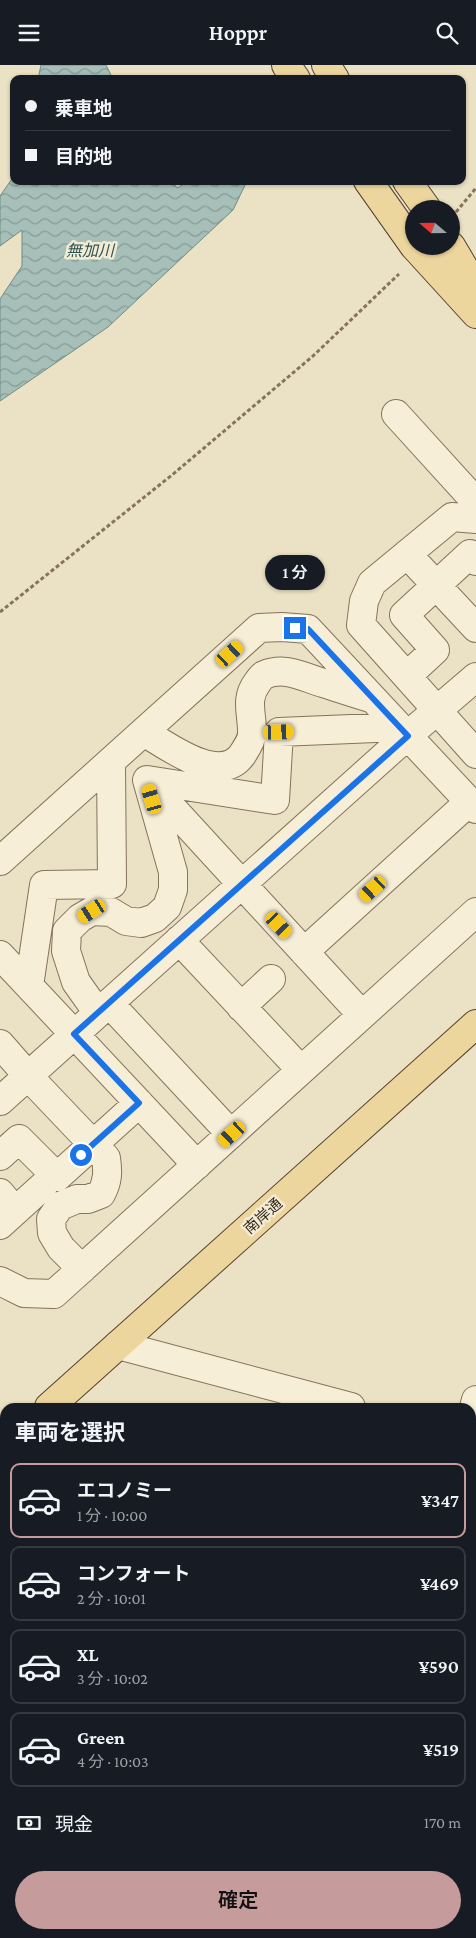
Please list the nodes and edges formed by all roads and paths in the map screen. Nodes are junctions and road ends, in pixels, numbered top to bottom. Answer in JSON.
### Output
{"nodes":[{"id":1,"x":371,"y":185,"type":"edge"},
{"id":2,"x":411,"y":185,"type":"edge"},
{"id":3,"x":476,"y":188,"type":"edge"},
{"id":4,"x":421,"y":200,"type":"edge"},
{"id":5,"x":460,"y":208,"type":"edge"},
{"id":6,"x":405,"y":233,"type":"edge"},
{"id":7,"x":411,"y":255,"type":"edge"},
{"id":8,"x":422,"y":255,"type":"edge"},
{"id":9,"x":456,"y":255,"type":"edge"},
{"id":10,"x":476,"y":288,"type":"edge"},
{"id":11,"x":476,"y":314,"type":"edge"},
{"id":12,"x":396,"y":414,"type":"dead end"},
{"id":13,"x":476,"y":502,"type":"edge"},
{"id":14,"x":476,"y":519,"type":"edge"},
{"id":15,"x":407,"y":554,"type":"junction"},
{"id":16,"x":476,"y":561,"type":"edge"},
{"id":17,"x":436,"y":585,"type":"junction"},
{"id":18,"x":0,"y":612,"type":"edge"},
{"id":19,"x":476,"y":628,"type":"edge"},
{"id":20,"x":407,"y":676,"type":"junction"},
{"id":21,"x":476,"y":677,"type":"edge"},
{"id":22,"x":373,"y":699,"type":"junction"},
{"id":23,"x":438,"y":711,"type":"junction"},
{"id":24,"x":144,"y":732,"type":"junction"},
{"id":25,"x":404,"y":732,"type":"junction"},
{"id":26,"x":476,"y":754,"type":"edge"},
{"id":27,"x":116,"y":757,"type":"junction"},
{"id":28,"x":147,"y":780,"type":"junction"},
{"id":29,"x":473,"y":805,"type":"edge"},
{"id":30,"x":0,"y":861,"type":"edge"},
{"id":31,"x":242,"y":884,"type":"junction"},
{"id":32,"x":476,"y":912,"type":"edge"},
{"id":33,"x":179,"y":940,"type":"junction"},
{"id":34,"x":304,"y":952,"type":"junction"},
{"id":35,"x":11,"y":973,"type":"edge"},
{"id":36,"x":271,"y":979,"type":"dead end"},
{"id":37,"x":242,"y":1007,"type":"junction"},
{"id":38,"x":104,"y":1008,"type":"junction"},
{"id":39,"x":362,"y":1015,"type":"junction"},
{"id":40,"x":476,"y":1024,"type":"edge"},
{"id":41,"x":74,"y":1034,"type":"junction"},
{"id":42,"x":0,"y":1044,"type":"edge"},
{"id":43,"x":301,"y":1071,"type":"junction"},
{"id":44,"x":28,"y":1076,"type":"junction"},
{"id":45,"x":0,"y":1101,"type":"edge"},
{"id":46,"x":139,"y":1103,"type":"junction"},
{"id":47,"x":232,"y":1134,"type":"junction"},
{"id":48,"x":93,"y":1144,"type":"junction"},
{"id":49,"x":0,"y":1156,"type":"edge"},
{"id":50,"x":197,"y":1165,"type":"junction"},
{"id":51,"x":43,"y":1186,"type":"dead end"},
{"id":52,"x":5,"y":1209,"type":"edge"},
{"id":53,"x":82,"y":1269,"type":"junction"},
{"id":54,"x":0,"y":1281,"type":"edge"},
{"id":55,"x":118,"y":1345,"type":"junction"},
{"id":56,"x":53,"y":1403,"type":"edge"},
{"id":57,"x":336,"y":1403,"type":"edge"}],
"edges":[{"from":1,"to":6,"type":"main road"},
{"from":2,"to":4,"type":"main road"},
{"from":3,"to":5,"type":"path"},
{"from":7,"to":18,"type":"path"},
{"from":8,"to":11,"type":"main road"},
{"from":9,"to":10,"type":"main road"},
{"from":12,"to":13,"type":"street"},
{"from":14,"to":15,"type":"street"},
{"from":15,"to":17,"type":"street"},
{"from":15,"to":20,"type":"street"},
{"from":16,"to":17,"type":"street"},
{"from":17,"to":19,"type":"street"},
{"from":17,"to":20,"type":"street"},
{"from":20,"to":23,"type":"street"},
{"from":21,"to":23,"type":"street"},
{"from":22,"to":24,"type":"street"},
{"from":22,"to":24,"type":"street"},
{"from":22,"to":25,"type":"street"},
{"from":23,"to":25,"type":"street"},
{"from":23,"to":26,"type":"street"},
{"from":24,"to":27,"type":"street"},
{"from":25,"to":28,"type":"street"},
{"from":25,"to":29,"type":"street"},
{"from":25,"to":31,"type":"street"},
{"from":27,"to":28,"type":"street"},
{"from":27,"to":30,"type":"street"},
{"from":27,"to":35,"type":"street"},
{"from":28,"to":31,"type":"street"},
{"from":28,"to":38,"type":"street"},
{"from":29,"to":34,"type":"street"},
{"from":31,"to":33,"type":"street"},
{"from":31,"to":34,"type":"street"},
{"from":32,"to":39,"type":"street"},
{"from":33,"to":37,"type":"street"},
{"from":33,"to":38,"type":"street"},
{"from":34,"to":39,"type":"street"},
{"from":35,"to":41,"type":"street"},
{"from":36,"to":37,"type":"street"},
{"from":37,"to":43,"type":"street"},
{"from":38,"to":41,"type":"street"},
{"from":38,"to":47,"type":"street"},
{"from":39,"to":43,"type":"street"},
{"from":40,"to":55,"type":"main road","name":"南岸通"},
{"from":41,"to":44,"type":"street"},
{"from":41,"to":46,"type":"street"},
{"from":42,"to":44,"type":"street"},
{"from":43,"to":47,"type":"street"},
{"from":44,"to":45,"type":"street"},
{"from":44,"to":48,"type":"street"},
{"from":46,"to":48,"type":"street"},
{"from":46,"to":50,"type":"street"},
{"from":47,"to":50,"type":"street"},
{"from":48,"to":49,"type":"street"},
{"from":48,"to":53,"type":"street"},
{"from":50,"to":53,"type":"street"},
{"from":51,"to":52,"type":"street"},
{"from":53,"to":54,"type":"street"},
{"from":55,"to":56,"type":"main road","name":"南岸通"},
{"from":55,"to":57,"type":"street"}]}
